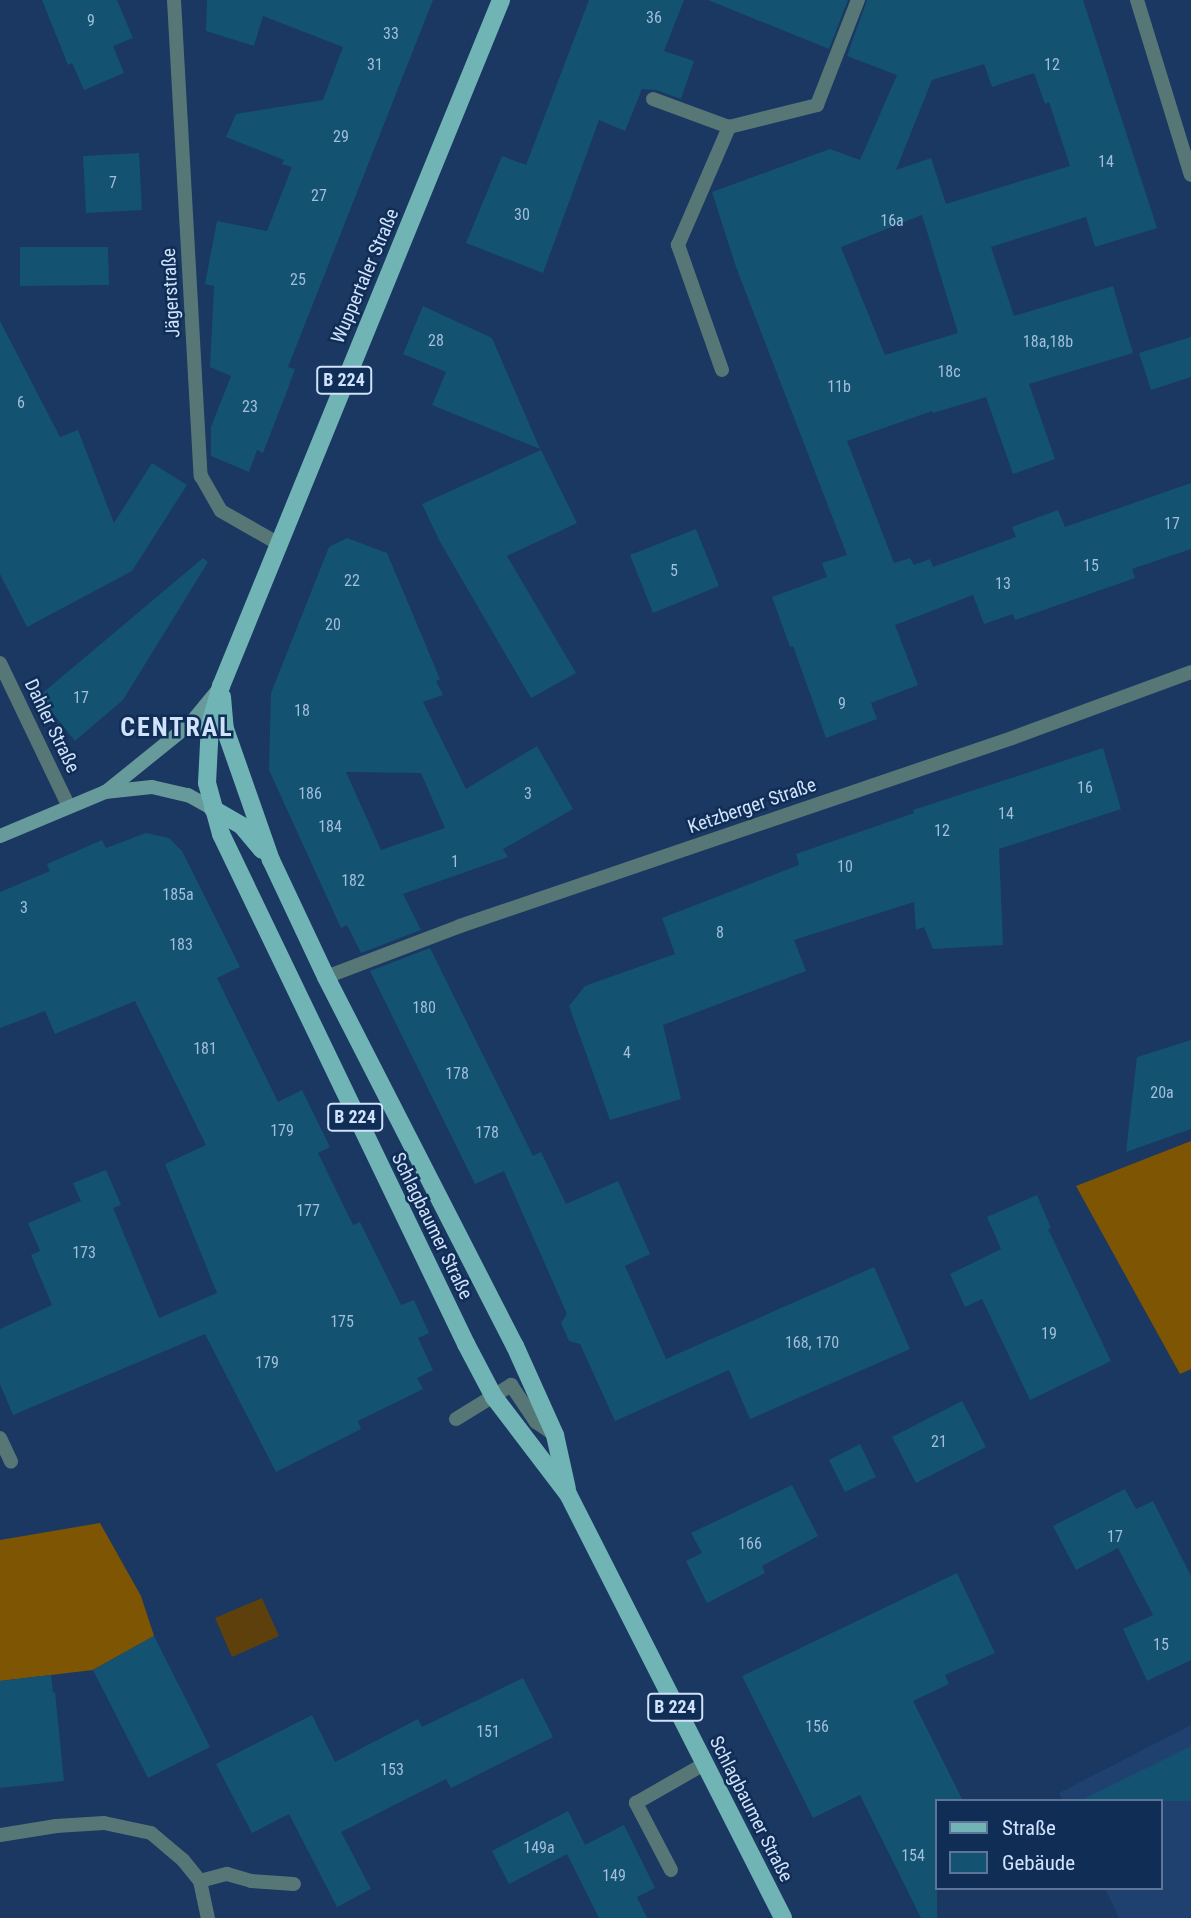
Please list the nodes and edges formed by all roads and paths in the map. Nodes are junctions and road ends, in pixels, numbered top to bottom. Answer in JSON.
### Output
{"nodes":[{"id":1,"x":174,"y":0,"type":"edge"},
{"id":2,"x":501,"y":0,"type":"edge"},
{"id":3,"x":858,"y":0,"type":"edge"},
{"id":4,"x":1136,"y":0,"type":"edge"},
{"id":5,"x":653,"y":99,"type":"dead end"},
{"id":6,"x":729,"y":127,"type":"junction"},
{"id":7,"x":1191,"y":175,"type":"edge"},
{"id":8,"x":722,"y":370,"type":"dead end"},
{"id":9,"x":279,"y":544,"type":"junction"},
{"id":10,"x":0,"y":663,"type":"edge"},
{"id":11,"x":1191,"y":672,"type":"edge"},
{"id":12,"x":221,"y":686,"type":"junction"},
{"id":13,"x":106,"y":792,"type":"junction"},
{"id":14,"x":68,"y":805,"type":"junction"},
{"id":15,"x":213,"y":809,"type":"junction"},
{"id":16,"x":0,"y":835,"type":"edge"},
{"id":17,"x":271,"y":860,"type":"junction"},
{"id":18,"x":326,"y":976,"type":"junction"},
{"id":19,"x":494,"y":1397,"type":"junction"},
{"id":20,"x":456,"y":1419,"type":"dead end"},
{"id":21,"x":555,"y":1435,"type":"junction"},
{"id":22,"x":0,"y":1438,"type":"edge"},
{"id":23,"x":11,"y":1462,"type":"dead end"},
{"id":24,"x":568,"y":1494,"type":"junction"},
{"id":25,"x":704,"y":1764,"type":"junction"},
{"id":26,"x":0,"y":1835,"type":"edge"},
{"id":27,"x":671,"y":1870,"type":"dead end"},
{"id":28,"x":200,"y":1881,"type":"junction"},
{"id":29,"x":294,"y":1884,"type":"dead end"},
{"id":30,"x":208,"y":1918,"type":"edge"},
{"id":31,"x":782,"y":1918,"type":"edge"}],
"edges":[{"from":1,"to":9,"type":"street","name":"Jägerstraße"},
{"from":2,"to":9,"type":"main road","name":"Wuppertaler Straße","number":"B 224"},
{"from":3,"to":6,"type":"street"},
{"from":4,"to":7,"type":"street"},
{"from":5,"to":6,"type":"street"},
{"from":6,"to":8,"type":"street"},
{"from":9,"to":12,"type":"main road","name":"Wuppertaler Straße","number":"B 224"},
{"from":10,"to":14,"type":"street","name":"Dahler Straße"},
{"from":11,"to":18,"type":"street","name":"Ketzberger Straße"},
{"from":12,"to":13,"type":"main road"},
{"from":12,"to":15,"type":"main road","name":"Schlagbaumer Straße","number":"B 224"},
{"from":12,"to":17,"type":"main road","name":"Schlagbaumer Straße","number":"B 224"},
{"from":13,"to":14,"type":"main road"},
{"from":13,"to":15,"type":"main road"},
{"from":14,"to":16,"type":"main road"},
{"from":15,"to":17,"type":"main road","name":"Schlagbaumer Straße","number":"B 224"},
{"from":15,"to":19,"type":"main road","name":"Schlagbaumer Straße","number":"B 224"},
{"from":17,"to":18,"type":"main road","name":"Schlagbaumer Straße","number":"B 224"},
{"from":18,"to":21,"type":"main road","name":"Schlagbaumer Straße","number":"B 224"},
{"from":19,"to":20,"type":"street"},
{"from":19,"to":21,"type":"street"},
{"from":19,"to":24,"type":"main road","name":"Schlagbaumer Straße","number":"B 224"},
{"from":21,"to":24,"type":"main road","name":"Schlagbaumer Straße","number":"B 224"},
{"from":22,"to":23,"type":"street"},
{"from":24,"to":25,"type":"main road","name":"Schlagbaumer Straße","number":"B 224"},
{"from":25,"to":27,"type":"street"},
{"from":25,"to":31,"type":"main road","name":"Schlagbaumer Straße","number":"B 224"},
{"from":26,"to":28,"type":"street"},
{"from":28,"to":29,"type":"street"},
{"from":28,"to":30,"type":"street"}]}
